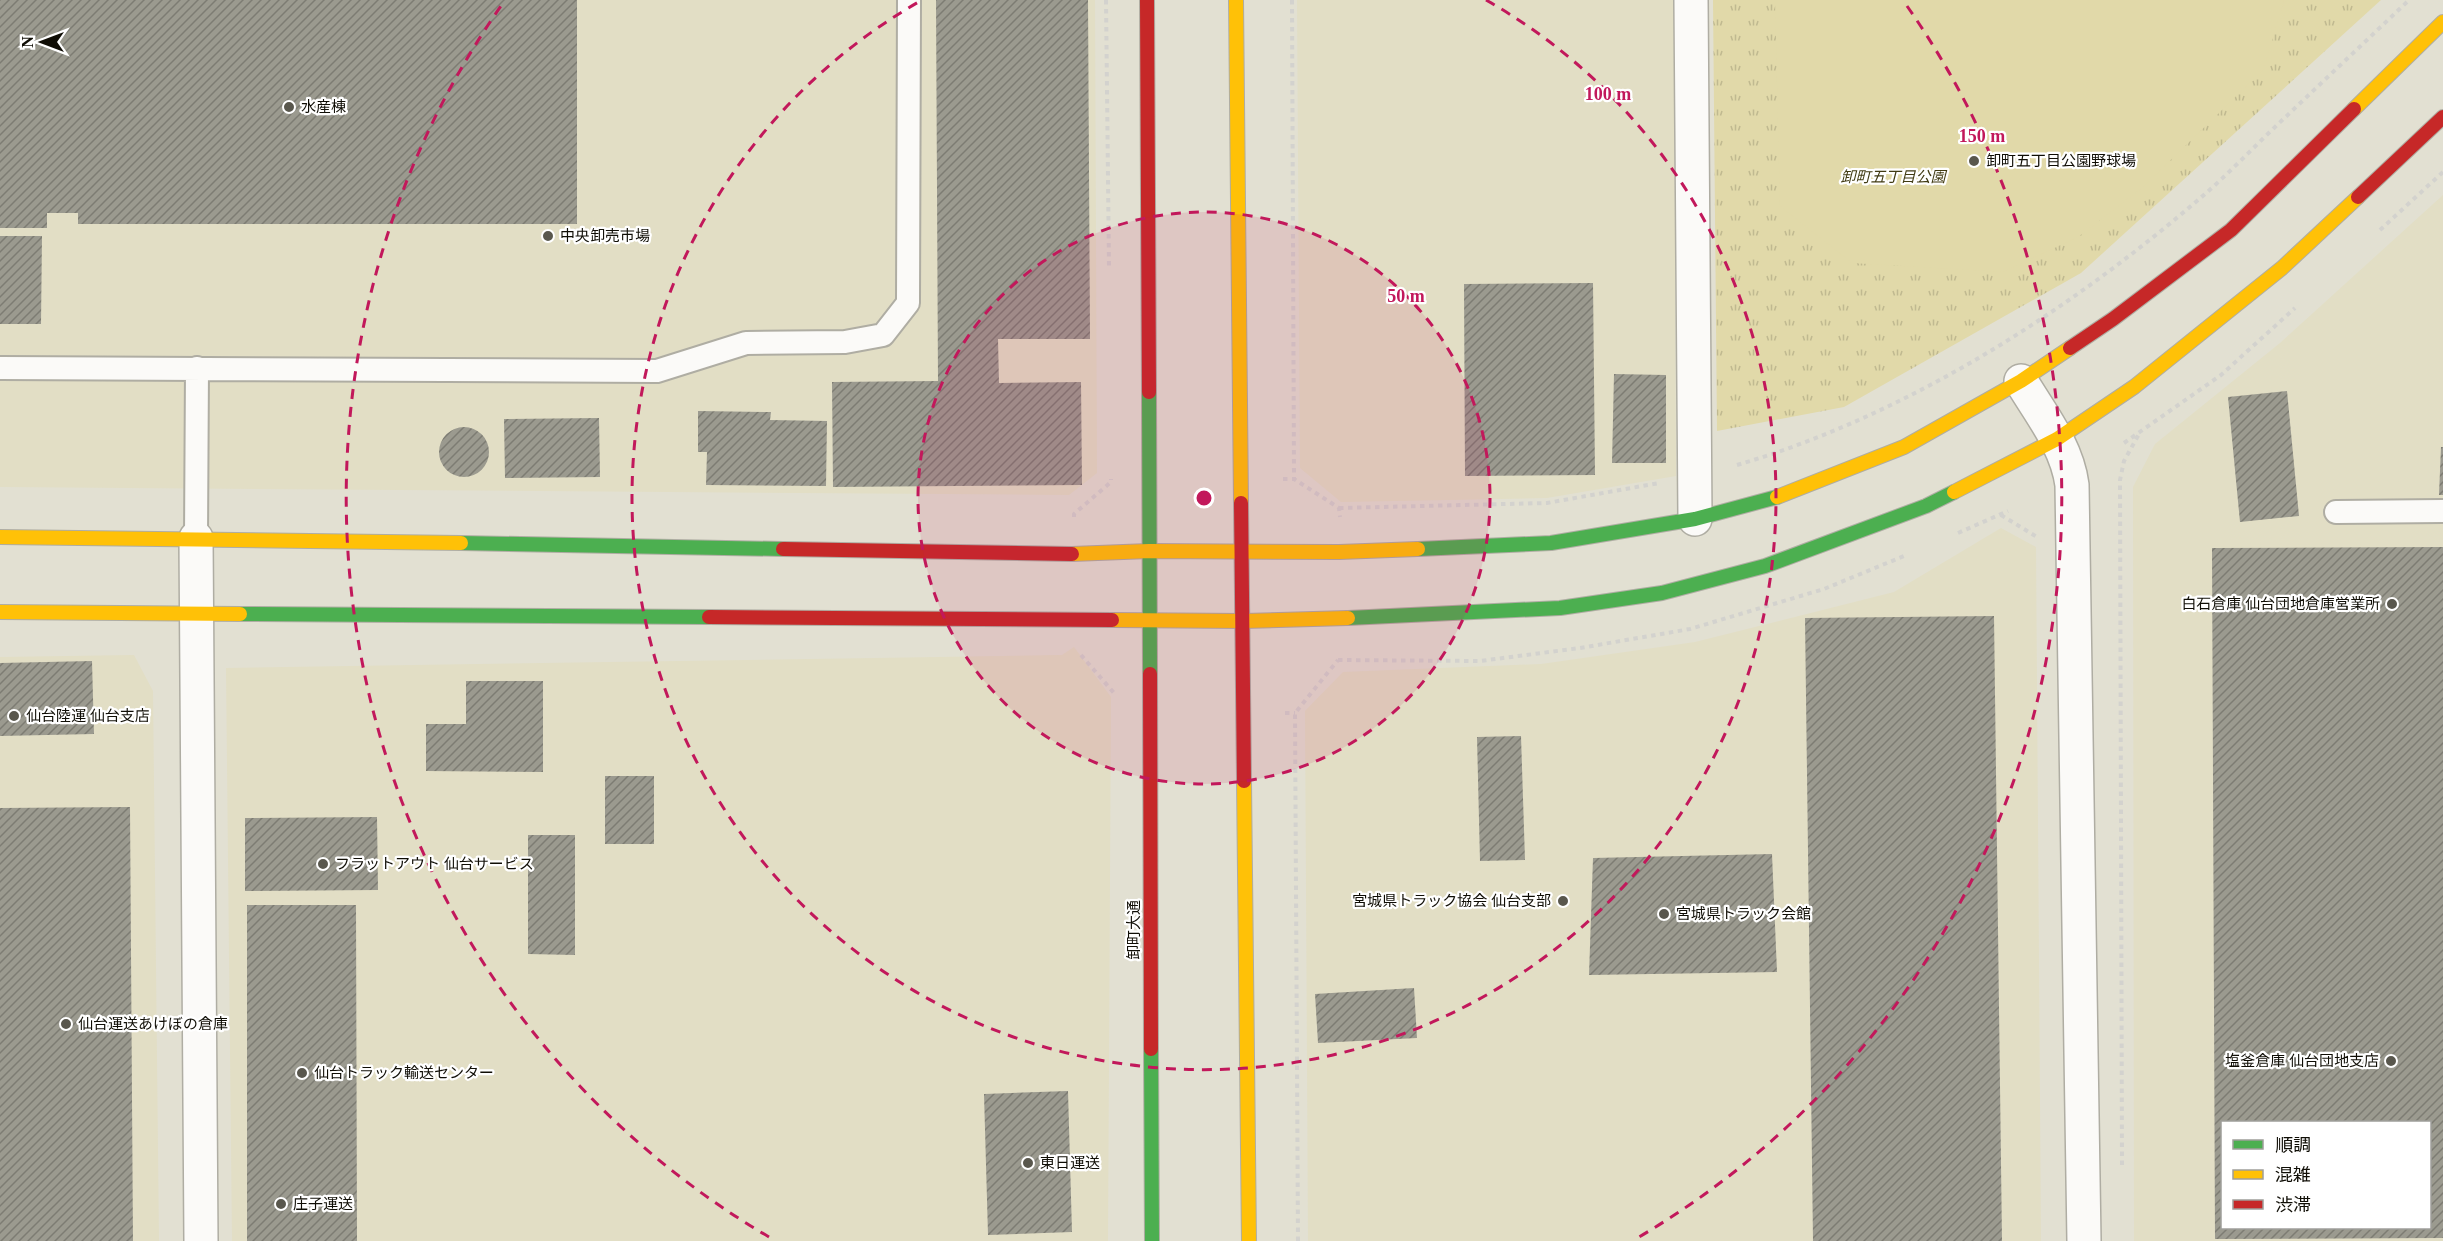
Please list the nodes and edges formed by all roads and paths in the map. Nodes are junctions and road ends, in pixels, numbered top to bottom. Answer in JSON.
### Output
{"nodes":[{"id":1,"x":909,"y":0,"type":"edge"},
{"id":2,"x":1106,"y":0,"type":"edge"},
{"id":3,"x":1147,"y":0,"type":"edge"},
{"id":4,"x":1236,"y":0,"type":"edge"},
{"id":5,"x":1292,"y":0,"type":"edge"},
{"id":6,"x":1691,"y":0,"type":"edge"},
{"id":7,"x":2409,"y":0,"type":"edge"},
{"id":8,"x":2443,"y":22,"type":"edge"},
{"id":9,"x":2443,"y":117,"type":"edge"},
{"id":10,"x":1109,"y":270,"type":"dead end"},
{"id":11,"x":0,"y":368,"type":"edge"},
{"id":12,"x":197,"y":368,"type":"junction"},
{"id":13,"x":2020,"y":381,"type":"junction"},
{"id":14,"x":2057,"y":439,"type":"junction"},
{"id":15,"x":2124,"y":443,"type":"dead end"},
{"id":16,"x":1737,"y":465,"type":"dead end"},
{"id":17,"x":1111,"y":470,"type":"dead end"},
{"id":18,"x":1283,"y":479,"type":"dead end"},
{"id":19,"x":1294,"y":479,"type":"junction"},
{"id":20,"x":1662,"y":483,"type":"dead end"},
{"id":21,"x":1339,"y":508,"type":"junction"},
{"id":22,"x":2443,"y":511,"type":"edge"},
{"id":23,"x":2336,"y":512,"type":"dead end"},
{"id":24,"x":1340,"y":518,"type":"dead end"},
{"id":25,"x":1695,"y":519,"type":"junction"},
{"id":26,"x":1074,"y":521,"type":"dead end"},
{"id":27,"x":0,"y":537,"type":"edge"},
{"id":28,"x":196,"y":538,"type":"junction"},
{"id":29,"x":1149,"y":551,"type":"junction"},
{"id":30,"x":1243,"y":553,"type":"junction"},
{"id":31,"x":0,"y":612,"type":"edge"},
{"id":32,"x":198,"y":613,"type":"junction"},
{"id":33,"x":1149,"y":620,"type":"junction"},
{"id":34,"x":1244,"y":621,"type":"junction"},
{"id":35,"x":1337,"y":649,"type":"dead end"},
{"id":36,"x":1285,"y":713,"type":"dead end"},
{"id":37,"x":1295,"y":713,"type":"junction"},
{"id":38,"x":2122,"y":1169,"type":"dead end"},
{"id":39,"x":201,"y":1241,"type":"edge"},
{"id":40,"x":1152,"y":1241,"type":"edge"},
{"id":41,"x":1249,"y":1241,"type":"edge"},
{"id":42,"x":1298,"y":1241,"type":"edge"},
{"id":43,"x":2084,"y":1241,"type":"edge"}],
"edges":[{"from":1,"to":12,"type":"lane"},
{"from":2,"to":10,"type":"path"},
{"from":3,"to":29,"type":"street","name":"卸町大通"},
{"from":4,"to":30,"type":"street"},
{"from":5,"to":19,"type":"path"},
{"from":6,"to":25,"type":"street"},
{"from":7,"to":16,"type":"path"},
{"from":8,"to":13,"type":"street"},
{"from":9,"to":14,"type":"street"},
{"from":11,"to":12,"type":"lane"},
{"from":12,"to":28,"type":"lane"},
{"from":13,"to":14,"type":"street"},
{"from":13,"to":25,"type":"street"},
{"from":14,"to":34,"type":"street"},
{"from":14,"to":43,"type":"street"},
{"from":15,"to":38,"type":"path"},
{"from":17,"to":26,"type":"path"},
{"from":18,"to":19,"type":"path"},
{"from":19,"to":21,"type":"path"},
{"from":20,"to":21,"type":"path"},
{"from":21,"to":24,"type":"path"},
{"from":22,"to":23,"type":"lane"},
{"from":25,"to":30,"type":"street"},
{"from":27,"to":28,"type":"street"},
{"from":28,"to":29,"type":"street"},
{"from":28,"to":32,"type":"street"},
{"from":29,"to":30,"type":"street"},
{"from":29,"to":33,"type":"street","name":"卸町大通"},
{"from":30,"to":34,"type":"street"},
{"from":31,"to":32,"type":"street"},
{"from":32,"to":33,"type":"street"},
{"from":32,"to":39,"type":"street"},
{"from":33,"to":34,"type":"street"},
{"from":33,"to":40,"type":"street","name":"卸町大通"},
{"from":34,"to":41,"type":"street"},
{"from":35,"to":37,"type":"path"},
{"from":36,"to":37,"type":"path"},
{"from":37,"to":42,"type":"path"}]}
